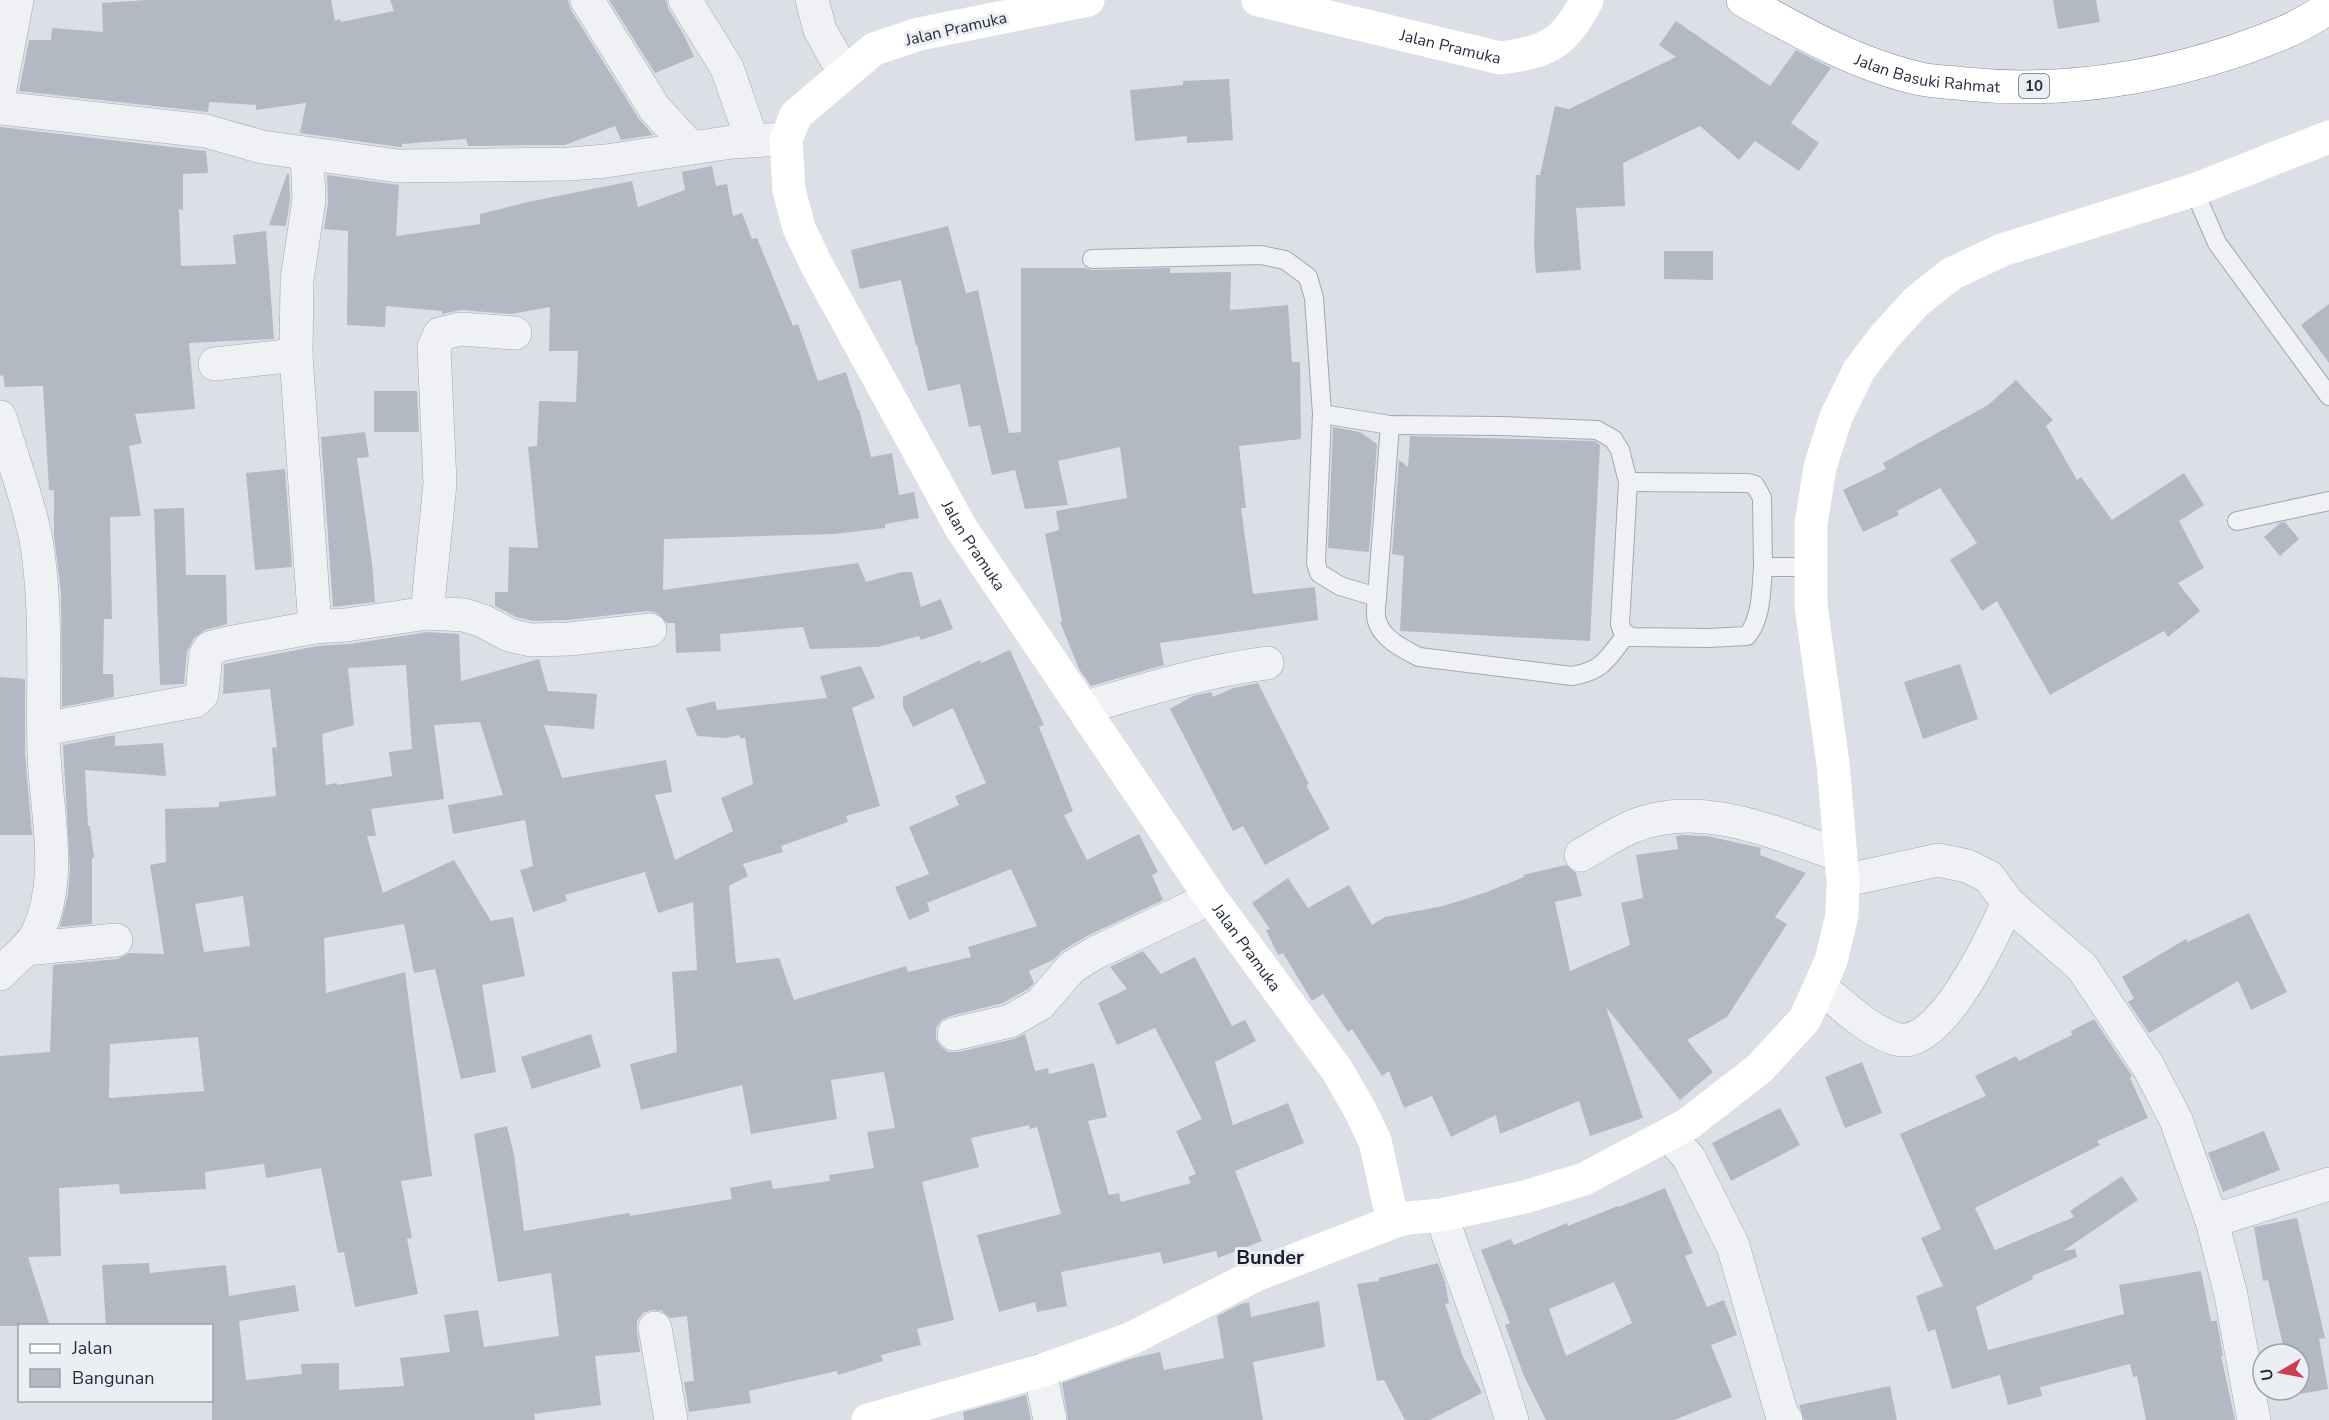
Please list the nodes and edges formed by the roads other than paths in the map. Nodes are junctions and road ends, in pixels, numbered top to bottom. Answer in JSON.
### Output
{"nodes":[{"id":1,"x":17,"y":0,"type":"edge"},
{"id":2,"x":587,"y":0,"type":"edge"},
{"id":3,"x":686,"y":0,"type":"edge"},
{"id":4,"x":812,"y":0,"type":"edge"},
{"id":5,"x":1088,"y":0,"type":"edge"},
{"id":6,"x":1258,"y":0,"type":"edge"},
{"id":7,"x":1587,"y":0,"type":"edge"},
{"id":8,"x":1743,"y":0,"type":"edge"},
{"id":9,"x":2329,"y":9,"type":"edge"},
{"id":10,"x":844,"y":73,"type":"junction"},
{"id":11,"x":0,"y":89,"type":"edge"},
{"id":12,"x":0,"y":108,"type":"edge"},
{"id":13,"x":2329,"y":137,"type":"edge"},
{"id":14,"x":786,"y":139,"type":"junction"},
{"id":15,"x":752,"y":140,"type":"junction"},
{"id":16,"x":691,"y":148,"type":"junction"},
{"id":17,"x":307,"y":154,"type":"junction"},
{"id":18,"x":2194,"y":190,"type":"junction"},
{"id":19,"x":1092,"y":259,"type":"dead end"},
{"id":20,"x":515,"y":333,"type":"dead end"},
{"id":21,"x":296,"y":355,"type":"junction"},
{"id":22,"x":215,"y":364,"type":"dead end"},
{"id":23,"x":2329,"y":396,"type":"edge"},
{"id":24,"x":1322,"y":414,"type":"junction"},
{"id":25,"x":0,"y":417,"type":"edge"},
{"id":26,"x":1390,"y":425,"type":"junction"},
{"id":27,"x":1628,"y":482,"type":"junction"},
{"id":28,"x":2329,"y":501,"type":"edge"},
{"id":29,"x":2237,"y":522,"type":"dead end"},
{"id":30,"x":1763,"y":567,"type":"junction"},
{"id":31,"x":1810,"y":567,"type":"junction"},
{"id":32,"x":1377,"y":597,"type":"junction"},
{"id":33,"x":427,"y":612,"type":"junction"},
{"id":34,"x":315,"y":627,"type":"junction"},
{"id":35,"x":650,"y":630,"type":"dead end"},
{"id":36,"x":1626,"y":635,"type":"junction"},
{"id":37,"x":1268,"y":663,"type":"dead end"},
{"id":38,"x":1083,"y":708,"type":"junction"},
{"id":39,"x":44,"y":729,"type":"junction"},
{"id":40,"x":1581,"y":855,"type":"dead end"},
{"id":41,"x":1841,"y":868,"type":"junction"},
{"id":42,"x":1211,"y":898,"type":"junction"},
{"id":43,"x":2008,"y":903,"type":"junction"},
{"id":44,"x":116,"y":940,"type":"dead end"},
{"id":45,"x":26,"y":949,"type":"junction"},
{"id":46,"x":0,"y":974,"type":"edge"},
{"id":47,"x":1820,"y":987,"type":"junction"},
{"id":48,"x":954,"y":1034,"type":"dead end"},
{"id":49,"x":1669,"y":1135,"type":"junction"},
{"id":50,"x":2329,"y":1184,"type":"edge"},
{"id":51,"x":1441,"y":1215,"type":"junction"},
{"id":52,"x":2212,"y":1221,"type":"junction"},
{"id":53,"x":1393,"y":1222,"type":"junction"},
{"id":54,"x":655,"y":1328,"type":"dead end"},
{"id":55,"x":1040,"y":1371,"type":"junction"},
{"id":56,"x":671,"y":1420,"type":"edge"},
{"id":57,"x":868,"y":1420,"type":"edge"},
{"id":58,"x":1050,"y":1420,"type":"edge"},
{"id":59,"x":1512,"y":1420,"type":"edge"},
{"id":60,"x":1786,"y":1420,"type":"edge"},
{"id":61,"x":2254,"y":1420,"type":"edge"}],
"edges":[{"from":1,"to":11,"type":"street"},
{"from":2,"to":16,"type":"street"},
{"from":3,"to":15,"type":"street"},
{"from":4,"to":10,"type":"street"},
{"from":5,"to":10,"type":"main road","name":"Jalan Pramuka"},
{"from":6,"to":7,"type":"main road","name":"Jalan Pramuka"},
{"from":8,"to":9,"type":"main road","name":"Jalan Basuki Rahmat","number":"10"},
{"from":10,"to":14,"type":"main road","name":"Jalan Pramuka"},
{"from":12,"to":17,"type":"street"},
{"from":13,"to":18,"type":"main road"},
{"from":14,"to":15,"type":"street"},
{"from":14,"to":38,"type":"main road","name":"Jalan Pramuka"},
{"from":15,"to":16,"type":"street"},
{"from":16,"to":17,"type":"street"},
{"from":17,"to":21,"type":"street"},
{"from":18,"to":23,"type":"lane"},
{"from":18,"to":31,"type":"main road"},
{"from":19,"to":24,"type":"lane"},
{"from":20,"to":33,"type":"street"},
{"from":21,"to":22,"type":"street"},
{"from":21,"to":34,"type":"street"},
{"from":24,"to":26,"type":"lane"},
{"from":24,"to":32,"type":"lane"},
{"from":25,"to":39,"type":"street"},
{"from":26,"to":27,"type":"lane"},
{"from":26,"to":32,"type":"lane"},
{"from":27,"to":30,"type":"lane"},
{"from":27,"to":36,"type":"lane"},
{"from":28,"to":29,"type":"lane"},
{"from":30,"to":31,"type":"lane"},
{"from":30,"to":36,"type":"lane"},
{"from":31,"to":41,"type":"main road"},
{"from":32,"to":36,"type":"lane"},
{"from":33,"to":34,"type":"street"},
{"from":33,"to":35,"type":"street"},
{"from":34,"to":39,"type":"street"},
{"from":37,"to":38,"type":"street"},
{"from":38,"to":42,"type":"main road","name":"Jalan Pramuka"},
{"from":39,"to":45,"type":"street"},
{"from":40,"to":41,"type":"street"},
{"from":41,"to":43,"type":"street"},
{"from":41,"to":47,"type":"main road"},
{"from":42,"to":48,"type":"street"},
{"from":42,"to":53,"type":"main road","name":"Jalan Pramuka"},
{"from":43,"to":47,"type":"street"},
{"from":43,"to":52,"type":"street"},
{"from":44,"to":45,"type":"street"},
{"from":45,"to":46,"type":"street"},
{"from":47,"to":49,"type":"main road"},
{"from":49,"to":51,"type":"main road"},
{"from":49,"to":60,"type":"street"},
{"from":50,"to":52,"type":"street"},
{"from":51,"to":53,"type":"main road"},
{"from":51,"to":59,"type":"street"},
{"from":52,"to":61,"type":"street"},
{"from":53,"to":55,"type":"main road"},
{"from":54,"to":56,"type":"street"},
{"from":55,"to":57,"type":"main road"},
{"from":55,"to":58,"type":"street"}]}
